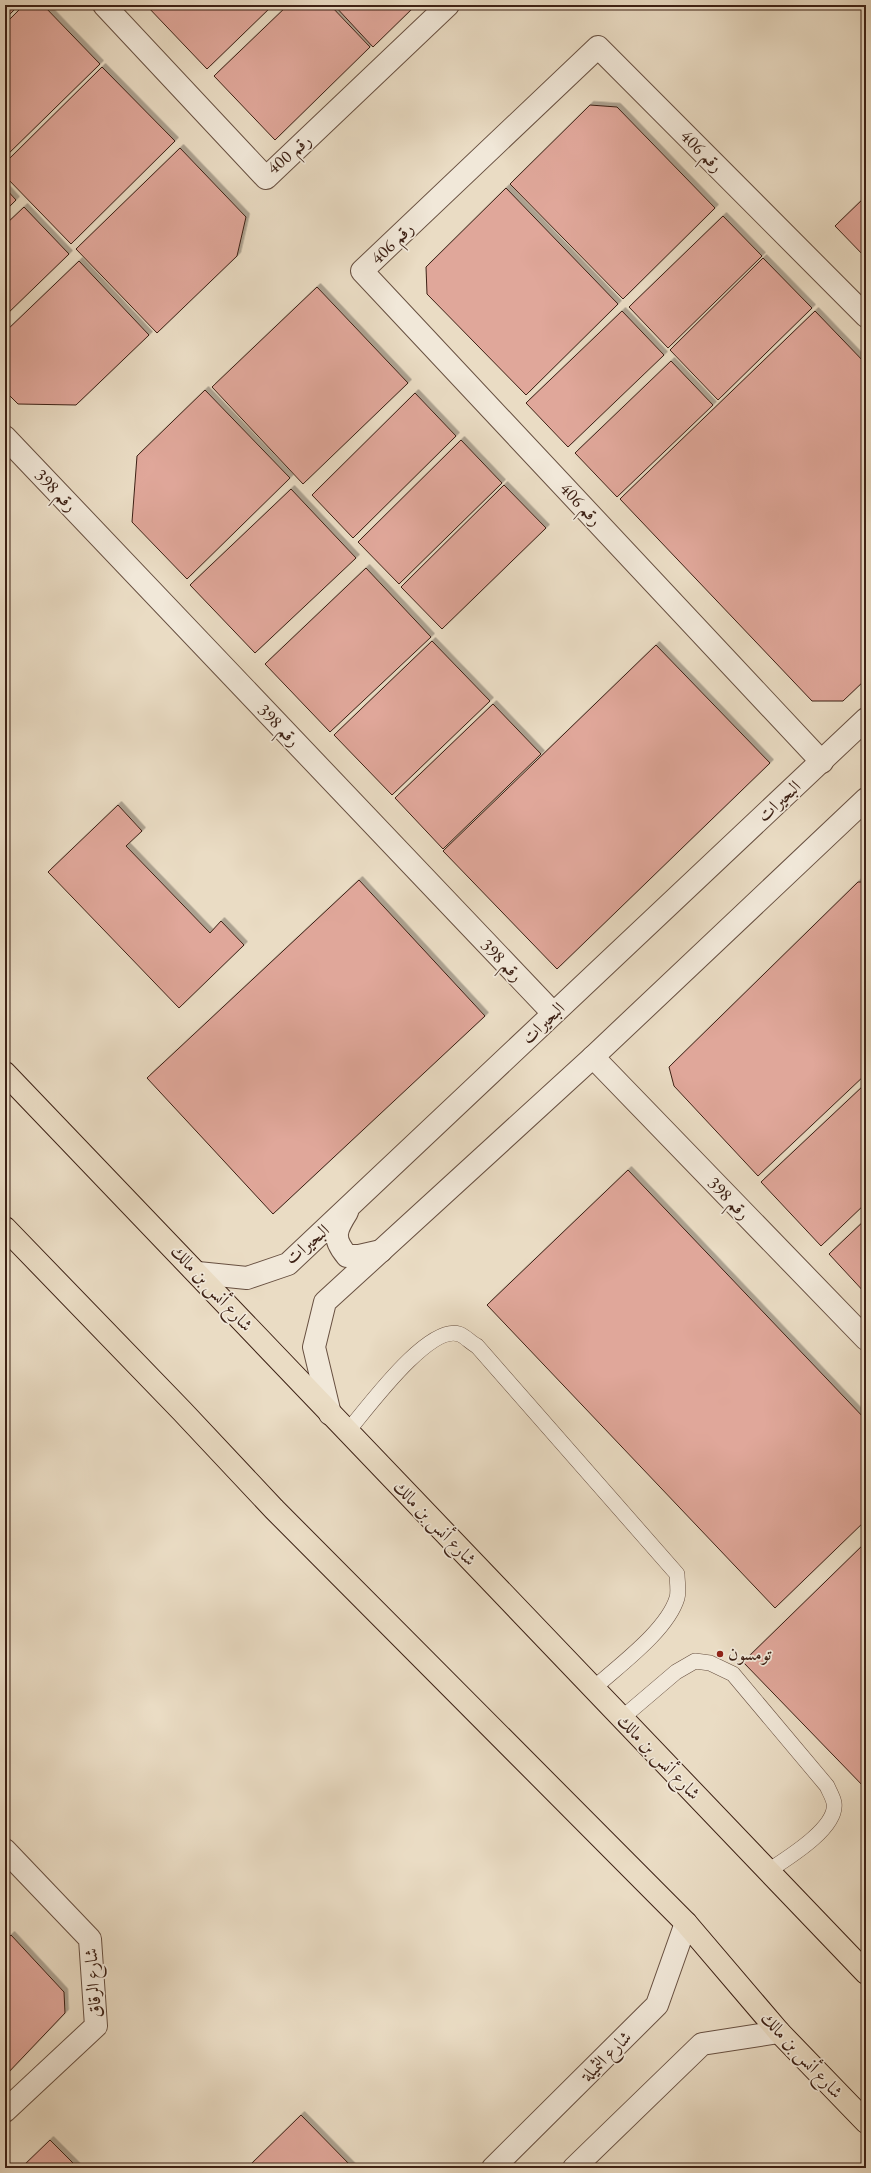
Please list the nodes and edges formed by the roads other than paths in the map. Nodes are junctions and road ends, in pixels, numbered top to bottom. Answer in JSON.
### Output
{"nodes":[{"id":1,"x":104,"y":5,"type":"edge"},
{"id":2,"x":448,"y":5,"type":"edge"},
{"id":3,"x":866,"y":316,"type":"edge"},
{"id":4,"x":5,"y":437,"type":"edge"},
{"id":5,"x":866,"y":719,"type":"edge"},
{"id":6,"x":822,"y":762,"type":"junction"},
{"id":7,"x":864,"y":804,"type":"edge"},
{"id":8,"x":553,"y":1013,"type":"junction"},
{"id":9,"x":593,"y":1057,"type":"junction"},
{"id":10,"x":5,"y":1073,"type":"edge"},
{"id":11,"x":351,"y":1206,"type":"junction"},
{"id":12,"x":5,"y":1228,"type":"edge"},
{"id":13,"x":381,"y":1251,"type":"junction"},
{"id":14,"x":198,"y":1273,"type":"junction"},
{"id":15,"x":866,"y":1339,"type":"edge"},
{"id":16,"x":330,"y":1414,"type":"junction"},
{"id":17,"x":347,"y":1432,"type":"junction"},
{"id":18,"x":593,"y":1689,"type":"junction"},
{"id":19,"x":622,"y":1718,"type":"junction"},
{"id":20,"x":5,"y":1850,"type":"edge"},
{"id":21,"x":768,"y":1871,"type":"junction"},
{"id":22,"x":686,"y":1923,"type":"junction"},
{"id":23,"x":866,"y":1973,"type":"edge"},
{"id":24,"x":779,"y":2032,"type":"junction"},
{"id":25,"x":5,"y":2110,"type":"edge"},
{"id":26,"x":866,"y":2122,"type":"edge"},
{"id":27,"x":493,"y":2168,"type":"edge"},
{"id":28,"x":574,"y":2168,"type":"edge"}],
"edges":[{"from":1,"to":2,"type":"street","name":"رقم 400"},
{"from":3,"to":6,"type":"street","name":"رقم 406"},
{"from":4,"to":8,"type":"street","name":"رقم 398"},
{"from":5,"to":6,"type":"street","name":"البحيرات"},
{"from":6,"to":8,"type":"street","name":"البحيرات"},
{"from":7,"to":9,"type":"street"},
{"from":8,"to":11,"type":"street","name":"البحيرات"},
{"from":9,"to":13,"type":"street"},
{"from":9,"to":15,"type":"street","name":"رقم 398"},
{"from":10,"to":14,"type":"main road","name":"شارع أنس بن مالك"},
{"from":11,"to":13,"type":"street"},
{"from":11,"to":14,"type":"street","name":"البحيرات"},
{"from":12,"to":22,"type":"main road","name":"شارع أنس بن مالك"},
{"from":13,"to":16,"type":"street"},
{"from":14,"to":16,"type":"main road","name":"شارع أنس بن مالك"},
{"from":16,"to":17,"type":"main road","name":"شارع أنس بن مالك"},
{"from":17,"to":18,"type":"main road","name":"شارع أنس بن مالك"},
{"from":17,"to":18,"type":"lane"},
{"from":18,"to":19,"type":"main road","name":"شارع أنس بن مالك"},
{"from":19,"to":21,"type":"main road","name":"شارع أنس بن مالك"},
{"from":19,"to":21,"type":"lane"},
{"from":20,"to":25,"type":"street","name":"شارع الرقاق"},
{"from":21,"to":23,"type":"main road","name":"شارع أنس بن مالك"},
{"from":22,"to":24,"type":"main road","name":"شارع أنس بن مالك"},
{"from":22,"to":27,"type":"street","name":"شارع الثميلة"},
{"from":24,"to":26,"type":"main road","name":"شارع أنس بن مالك"},
{"from":24,"to":28,"type":"street"}]}
